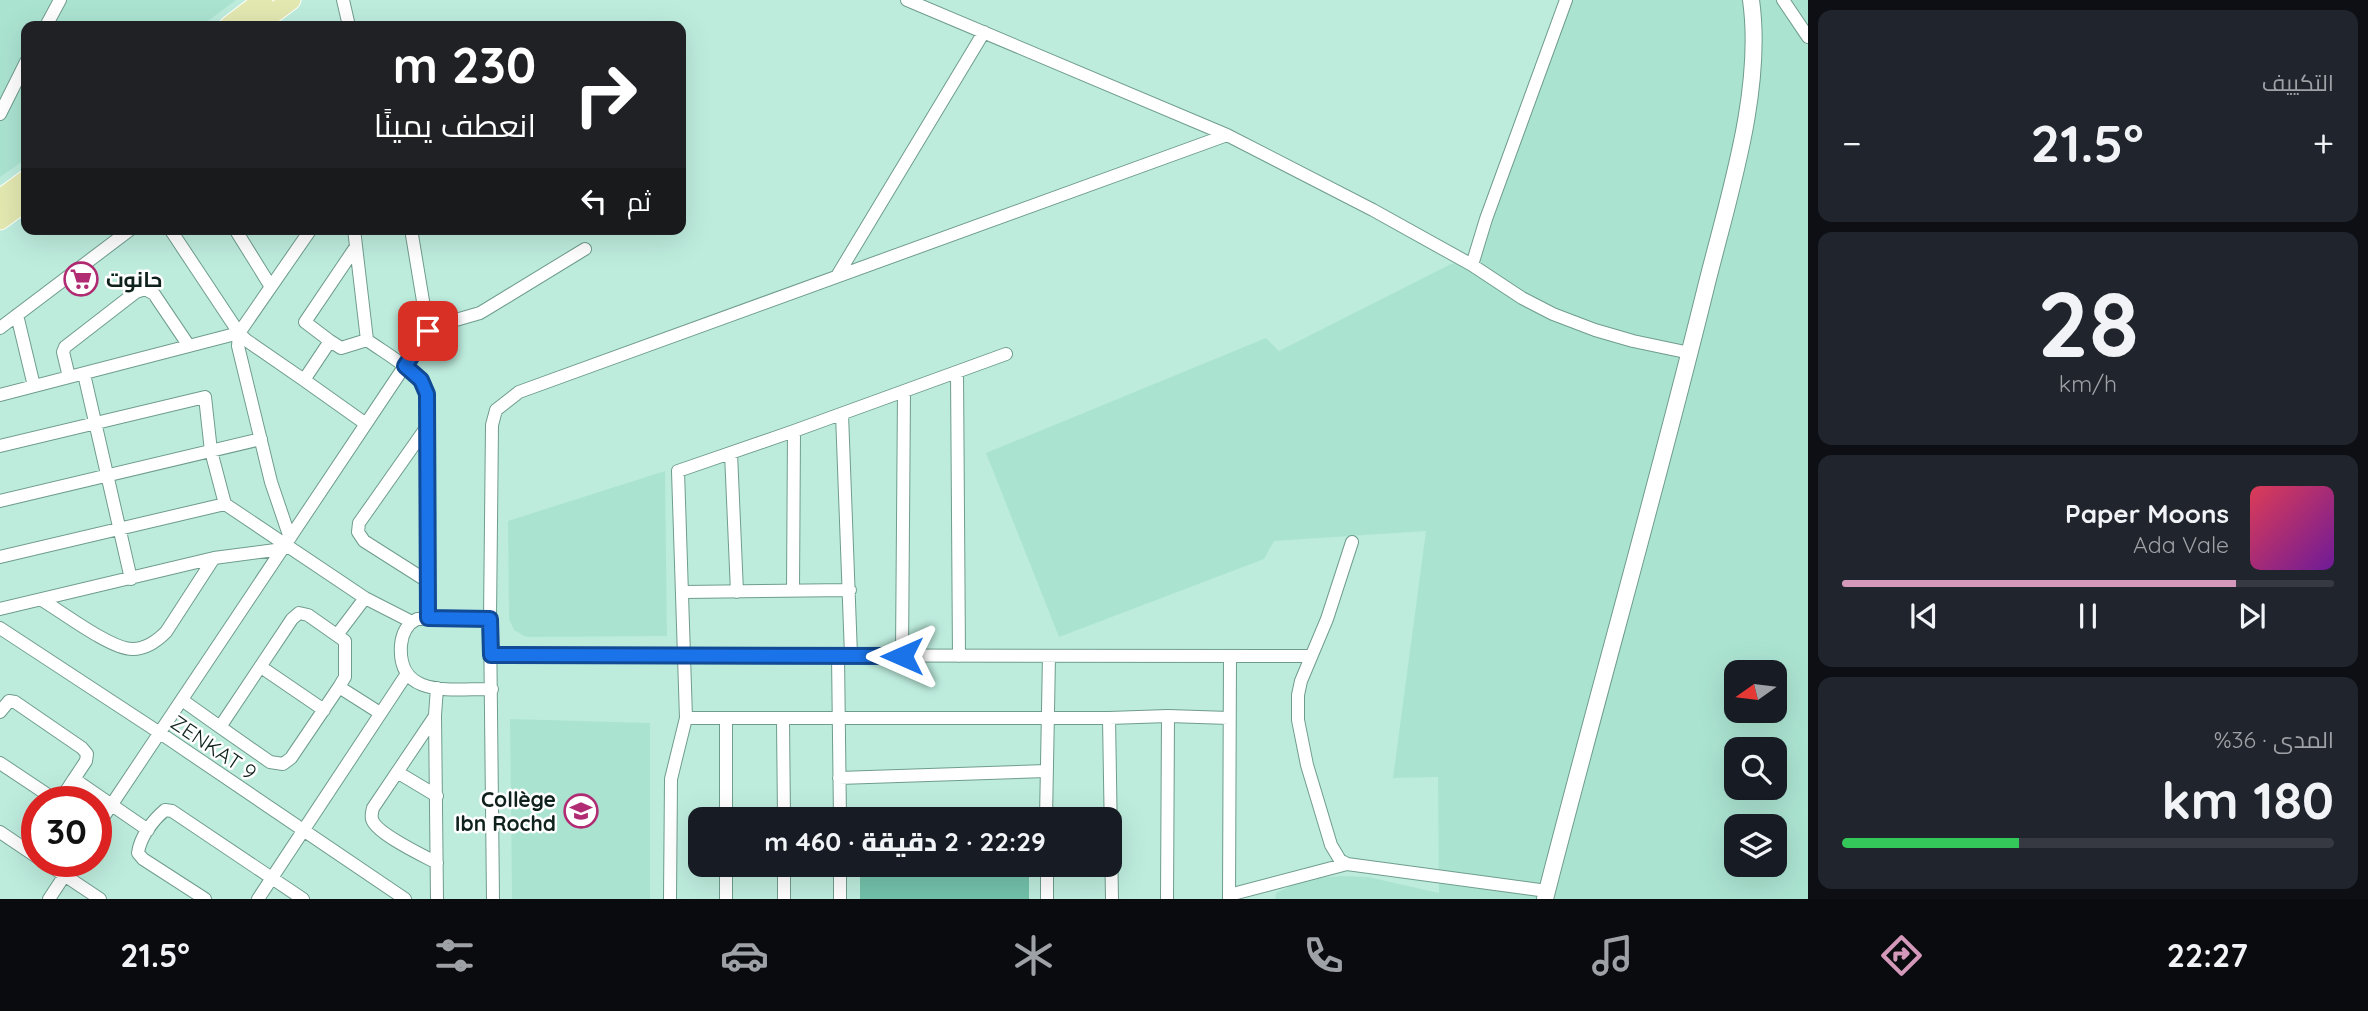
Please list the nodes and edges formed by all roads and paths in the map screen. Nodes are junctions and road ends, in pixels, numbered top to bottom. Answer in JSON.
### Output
{"nodes":[{"id":1,"x":60,"y":0,"type":"edge"},
{"id":2,"x":263,"y":0,"type":"edge"},
{"id":3,"x":290,"y":0,"type":"edge"},
{"id":4,"x":343,"y":0,"type":"edge"},
{"id":5,"x":907,"y":0,"type":"edge"},
{"id":6,"x":1566,"y":0,"type":"edge"},
{"id":7,"x":1751,"y":0,"type":"edge"},
{"id":8,"x":1783,"y":0,"type":"edge"},
{"id":9,"x":49,"y":21,"type":"edge"},
{"id":10,"x":236,"y":21,"type":"edge"},
{"id":11,"x":263,"y":21,"type":"edge"},
{"id":12,"x":348,"y":21,"type":"edge"},
{"id":13,"x":984,"y":32,"type":"junction"},
{"id":14,"x":1808,"y":37,"type":"edge"},
{"id":15,"x":21,"y":72,"type":"edge"},
{"id":16,"x":0,"y":114,"type":"edge"},
{"id":17,"x":1227,"y":135,"type":"junction"},
{"id":18,"x":21,"y":184,"type":"edge"},
{"id":19,"x":0,"y":200,"type":"edge"},
{"id":20,"x":21,"y":205,"type":"edge"},
{"id":21,"x":0,"y":220,"type":"edge"},
{"id":22,"x":123,"y":235,"type":"edge"},
{"id":23,"x":174,"y":235,"type":"edge"},
{"id":24,"x":239,"y":235,"type":"edge"},
{"id":25,"x":307,"y":235,"type":"edge"},
{"id":26,"x":354,"y":235,"type":"edge"},
{"id":27,"x":412,"y":235,"type":"edge"},
{"id":28,"x":355,"y":248,"type":"junction"},
{"id":29,"x":585,"y":249,"type":"dead end"},
{"id":30,"x":1472,"y":265,"type":"junction"},
{"id":31,"x":837,"y":276,"type":"junction"},
{"id":32,"x":271,"y":287,"type":"junction"},
{"id":33,"x":17,"y":315,"type":"junction"},
{"id":34,"x":0,"y":328,"type":"edge"},
{"id":35,"x":428,"y":331,"type":"junction"},
{"id":36,"x":239,"y":333,"type":"junction"},
{"id":37,"x":367,"y":340,"type":"junction"},
{"id":38,"x":330,"y":341,"type":"junction"},
{"id":39,"x":189,"y":346,"type":"junction"},
{"id":40,"x":1690,"y":353,"type":"junction"},
{"id":41,"x":1006,"y":354,"type":"dead end"},
{"id":42,"x":405,"y":366,"type":"junction"},
{"id":43,"x":957,"y":372,"type":"junction"},
{"id":44,"x":84,"y":374,"type":"junction"},
{"id":45,"x":69,"y":377,"type":"junction"},
{"id":46,"x":304,"y":380,"type":"junction"},
{"id":47,"x":34,"y":386,"type":"junction"},
{"id":48,"x":904,"y":391,"type":"junction"},
{"id":49,"x":0,"y":395,"type":"edge"},
{"id":50,"x":842,"y":414,"type":"junction"},
{"id":51,"x":95,"y":423,"type":"junction"},
{"id":52,"x":366,"y":425,"type":"junction"},
{"id":53,"x":428,"y":425,"type":"junction"},
{"id":54,"x":794,"y":431,"type":"junction"},
{"id":55,"x":261,"y":439,"type":"junction"},
{"id":56,"x":0,"y":446,"type":"edge"},
{"id":57,"x":211,"y":451,"type":"junction"},
{"id":58,"x":731,"y":453,"type":"junction"},
{"id":59,"x":108,"y":476,"type":"junction"},
{"id":60,"x":0,"y":501,"type":"edge"},
{"id":61,"x":225,"y":503,"type":"junction"},
{"id":62,"x":120,"y":528,"type":"junction"},
{"id":63,"x":1352,"y":542,"type":"dead end"},
{"id":64,"x":286,"y":543,"type":"junction"},
{"id":65,"x":0,"y":557,"type":"edge"},
{"id":66,"x":214,"y":558,"type":"junction"},
{"id":67,"x":131,"y":579,"type":"junction"},
{"id":68,"x":427,"y":581,"type":"junction"},
{"id":69,"x":850,"y":590,"type":"junction"},
{"id":70,"x":793,"y":591,"type":"junction"},
{"id":71,"x":683,"y":592,"type":"junction"},
{"id":72,"x":737,"y":592,"type":"junction"},
{"id":73,"x":365,"y":598,"type":"junction"},
{"id":74,"x":42,"y":600,"type":"junction"},
{"id":75,"x":0,"y":609,"type":"edge"},
{"id":76,"x":428,"y":618,"type":"junction"},
{"id":77,"x":490,"y":619,"type":"junction"},
{"id":78,"x":412,"y":622,"type":"junction"},
{"id":79,"x":0,"y":628,"type":"edge"},
{"id":80,"x":341,"y":638,"type":"junction"},
{"id":81,"x":491,"y":655,"type":"junction"},
{"id":82,"x":685,"y":655,"type":"junction"},
{"id":83,"x":844,"y":655,"type":"junction"},
{"id":84,"x":902,"y":656,"type":"junction"},
{"id":85,"x":959,"y":656,"type":"junction"},
{"id":86,"x":1049,"y":656,"type":"junction"},
{"id":87,"x":1230,"y":656,"type":"junction"},
{"id":88,"x":1311,"y":656,"type":"junction"},
{"id":89,"x":261,"y":667,"type":"junction"},
{"id":90,"x":406,"y":676,"type":"junction"},
{"id":91,"x":343,"y":685,"type":"junction"},
{"id":92,"x":438,"y":688,"type":"junction"},
{"id":93,"x":492,"y":689,"type":"junction"},
{"id":94,"x":182,"y":700,"type":"junction"},
{"id":95,"x":324,"y":710,"type":"junction"},
{"id":96,"x":0,"y":712,"type":"edge"},
{"id":97,"x":380,"y":713,"type":"junction"},
{"id":98,"x":435,"y":715,"type":"junction"},
{"id":99,"x":1168,"y":716,"type":"junction"},
{"id":100,"x":686,"y":718,"type":"junction"},
{"id":101,"x":726,"y":718,"type":"junction"},
{"id":102,"x":838,"y":718,"type":"junction"},
{"id":103,"x":1047,"y":718,"type":"junction"},
{"id":104,"x":1109,"y":718,"type":"junction"},
{"id":105,"x":1229,"y":718,"type":"junction"},
{"id":106,"x":783,"y":720,"type":"junction"},
{"id":107,"x":220,"y":727,"type":"junction"},
{"id":108,"x":160,"y":733,"type":"junction"},
{"id":109,"x":0,"y":763,"type":"edge"},
{"id":110,"x":1046,"y":771,"type":"junction"},
{"id":111,"x":397,"y":772,"type":"junction"},
{"id":112,"x":839,"y":778,"type":"junction"},
{"id":113,"x":74,"y":779,"type":"junction"},
{"id":114,"x":84,"y":786,"type":"edge"},
{"id":115,"x":437,"y":796,"type":"junction"},
{"id":116,"x":112,"y":805,"type":"joint"},
{"id":117,"x":726,"y":807,"type":"edge"},
{"id":118,"x":784,"y":807,"type":"edge"},
{"id":119,"x":839,"y":807,"type":"edge"},
{"id":120,"x":1046,"y":807,"type":"edge"},
{"id":121,"x":148,"y":830,"type":"junction"},
{"id":122,"x":303,"y":830,"type":"junction"},
{"id":123,"x":0,"y":832,"type":"edge"},
{"id":124,"x":21,"y":846,"type":"edge"},
{"id":125,"x":437,"y":863,"type":"junction"},
{"id":126,"x":1347,"y":864,"type":"junction"},
{"id":127,"x":63,"y":877,"type":"edge"},
{"id":128,"x":66,"y":877,"type":"edge"},
{"id":129,"x":726,"y":877,"type":"edge"},
{"id":130,"x":784,"y":877,"type":"edge"},
{"id":131,"x":840,"y":877,"type":"edge"},
{"id":132,"x":1046,"y":877,"type":"edge"},
{"id":133,"x":272,"y":879,"type":"junction"},
{"id":134,"x":493,"y":893,"type":"edge"},
{"id":135,"x":1546,"y":895,"type":"edge"},
{"id":136,"x":1229,"y":897,"type":"edge"},
{"id":137,"x":49,"y":899,"type":"edge"},
{"id":138,"x":100,"y":899,"type":"edge"},
{"id":139,"x":205,"y":899,"type":"edge"},
{"id":140,"x":258,"y":899,"type":"edge"},
{"id":141,"x":303,"y":899,"type":"edge"},
{"id":142,"x":405,"y":899,"type":"edge"},
{"id":143,"x":436,"y":899,"type":"edge"},
{"id":144,"x":485,"y":899,"type":"edge"},
{"id":145,"x":670,"y":899,"type":"edge"},
{"id":146,"x":726,"y":899,"type":"edge"},
{"id":147,"x":784,"y":899,"type":"edge"},
{"id":148,"x":840,"y":899,"type":"edge"},
{"id":149,"x":1047,"y":899,"type":"edge"},
{"id":150,"x":1112,"y":899,"type":"edge"},
{"id":151,"x":1167,"y":899,"type":"edge"}],
"edges":[{"from":1,"to":9,"type":"street"},
{"from":2,"to":10,"type":"main road"},
{"from":3,"to":11,"type":"main road"},
{"from":4,"to":12,"type":"street"},
{"from":5,"to":13,"type":"street"},
{"from":6,"to":30,"type":"street"},
{"from":7,"to":40,"type":"street"},
{"from":8,"to":14,"type":"street"},
{"from":13,"to":17,"type":"street"},
{"from":13,"to":31,"type":"street"},
{"from":15,"to":16,"type":"street"},
{"from":17,"to":30,"type":"street"},
{"from":17,"to":31,"type":"street"},
{"from":18,"to":19,"type":"main road"},
{"from":20,"to":21,"type":"main road"},
{"from":22,"to":33,"type":"street"},
{"from":23,"to":36,"type":"street"},
{"from":24,"to":32,"type":"street"},
{"from":25,"to":32,"type":"street"},
{"from":26,"to":28,"type":"street"},
{"from":27,"to":35,"type":"street"},
{"from":28,"to":37,"type":"street"},
{"from":28,"to":38,"type":"street"},
{"from":29,"to":35,"type":"street"},
{"from":30,"to":40,"type":"street"},
{"from":31,"to":77,"type":"street"},
{"from":32,"to":36,"type":"street"},
{"from":33,"to":34,"type":"street"},
{"from":33,"to":47,"type":"street"},
{"from":35,"to":42,"type":"street"},
{"from":36,"to":39,"type":"street"},
{"from":36,"to":46,"type":"street"},
{"from":36,"to":55,"type":"street"},
{"from":37,"to":38,"type":"street"},
{"from":37,"to":42,"type":"street"},
{"from":38,"to":46,"type":"street"},
{"from":39,"to":44,"type":"street"},
{"from":39,"to":45,"type":"street"},
{"from":40,"to":135,"type":"street"},
{"from":41,"to":43,"type":"street"},
{"from":42,"to":52,"type":"street"},
{"from":42,"to":53,"type":"street"},
{"from":43,"to":48,"type":"street"},
{"from":43,"to":85,"type":"street"},
{"from":44,"to":45,"type":"street"},
{"from":44,"to":51,"type":"street"},
{"from":45,"to":47,"type":"street"},
{"from":46,"to":52,"type":"street"},
{"from":47,"to":49,"type":"street"},
{"from":48,"to":50,"type":"street"},
{"from":48,"to":84,"type":"street"},
{"from":50,"to":54,"type":"street"},
{"from":50,"to":69,"type":"street"},
{"from":51,"to":56,"type":"street"},
{"from":51,"to":57,"type":"street"},
{"from":51,"to":59,"type":"street"},
{"from":52,"to":64,"type":"street"},
{"from":53,"to":68,"type":"street"},
{"from":53,"to":68,"type":"street"},
{"from":54,"to":58,"type":"street"},
{"from":54,"to":70,"type":"street"},
{"from":55,"to":57,"type":"street"},
{"from":55,"to":64,"type":"street"},
{"from":57,"to":59,"type":"street"},
{"from":57,"to":61,"type":"street"},
{"from":58,"to":71,"type":"street"},
{"from":58,"to":72,"type":"street"},
{"from":59,"to":60,"type":"street"},
{"from":59,"to":62,"type":"street"},
{"from":61,"to":62,"type":"street"},
{"from":61,"to":64,"type":"street"},
{"from":62,"to":65,"type":"street"},
{"from":62,"to":67,"type":"street"},
{"from":63,"to":88,"type":"street"},
{"from":64,"to":66,"type":"street"},
{"from":64,"to":73,"type":"street"},
{"from":64,"to":94,"type":"street"},
{"from":66,"to":67,"type":"street"},
{"from":66,"to":74,"type":"street"},
{"from":67,"to":74,"type":"street"},
{"from":68,"to":76,"type":"street"},
{"from":69,"to":70,"type":"street"},
{"from":69,"to":83,"type":"street"},
{"from":70,"to":72,"type":"street"},
{"from":71,"to":72,"type":"street"},
{"from":71,"to":82,"type":"street"},
{"from":73,"to":78,"type":"street"},
{"from":73,"to":80,"type":"street"},
{"from":74,"to":75,"type":"street"},
{"from":76,"to":77,"type":"street"},
{"from":76,"to":78,"type":"street"},
{"from":77,"to":81,"type":"street"},
{"from":78,"to":90,"type":"street"},
{"from":79,"to":108,"type":"street","name":"ZENKAT 9"},
{"from":80,"to":89,"type":"street"},
{"from":80,"to":91,"type":"street"},
{"from":81,"to":82,"type":"street"},
{"from":81,"to":93,"type":"street"},
{"from":82,"to":83,"type":"street"},
{"from":82,"to":100,"type":"street"},
{"from":83,"to":84,"type":"street"},
{"from":83,"to":102,"type":"street"},
{"from":84,"to":85,"type":"street"},
{"from":85,"to":86,"type":"street"},
{"from":86,"to":87,"type":"street"},
{"from":86,"to":103,"type":"street"},
{"from":87,"to":88,"type":"street"},
{"from":87,"to":105,"type":"street"},
{"from":88,"to":126,"type":"street"},
{"from":89,"to":95,"type":"street"},
{"from":89,"to":107,"type":"street"},
{"from":90,"to":92,"type":"street"},
{"from":90,"to":97,"type":"street"},
{"from":91,"to":95,"type":"street"},
{"from":91,"to":97,"type":"street"},
{"from":92,"to":93,"type":"street"},
{"from":92,"to":98,"type":"street"},
{"from":93,"to":134,"type":"street"},
{"from":94,"to":107,"type":"street"},
{"from":94,"to":108,"type":"street"},
{"from":95,"to":107,"type":"street"},
{"from":96,"to":113,"type":"street"},
{"from":97,"to":122,"type":"street"},
{"from":98,"to":111,"type":"street"},
{"from":98,"to":115,"type":"street"},
{"from":99,"to":104,"type":"street"},
{"from":99,"to":105,"type":"street"},
{"from":99,"to":151,"type":"street"},
{"from":100,"to":101,"type":"street"},
{"from":100,"to":145,"type":"street"},
{"from":101,"to":106,"type":"street"},
{"from":101,"to":117,"type":"street"},
{"from":102,"to":103,"type":"street"},
{"from":102,"to":106,"type":"street"},
{"from":102,"to":112,"type":"street"},
{"from":103,"to":104,"type":"street"},
{"from":103,"to":110,"type":"street"},
{"from":104,"to":150,"type":"street"},
{"from":105,"to":136,"type":"street"},
{"from":106,"to":118,"type":"street"},
{"from":108,"to":116,"type":"street"},
{"from":108,"to":122,"type":"street","name":"ZENKAT 9"},
{"from":109,"to":113,"type":"street"},
{"from":110,"to":112,"type":"street"},
{"from":110,"to":120,"type":"street"},
{"from":111,"to":115,"type":"street"},
{"from":111,"to":125,"type":"street"},
{"from":112,"to":119,"type":"street"},
{"from":113,"to":114,"type":"street"},
{"from":115,"to":125,"type":"street"},
{"from":116,"to":121,"type":"street"},
{"from":121,"to":133,"type":"street"},
{"from":121,"to":139,"type":"street"},
{"from":122,"to":133,"type":"street"},
{"from":122,"to":142,"type":"street","name":"ZENKAT 9"},
{"from":123,"to":124,"type":"street"},
{"from":125,"to":143,"type":"street"},
{"from":126,"to":135,"type":"street"},
{"from":126,"to":136,"type":"street"},
{"from":127,"to":137,"type":"street"},
{"from":128,"to":138,"type":"street"},
{"from":129,"to":146,"type":"street"},
{"from":130,"to":147,"type":"street"},
{"from":131,"to":148,"type":"street"},
{"from":132,"to":149,"type":"street"},
{"from":133,"to":140,"type":"street"},
{"from":133,"to":141,"type":"street"},
{"from":134,"to":144,"type":"street"}]}
